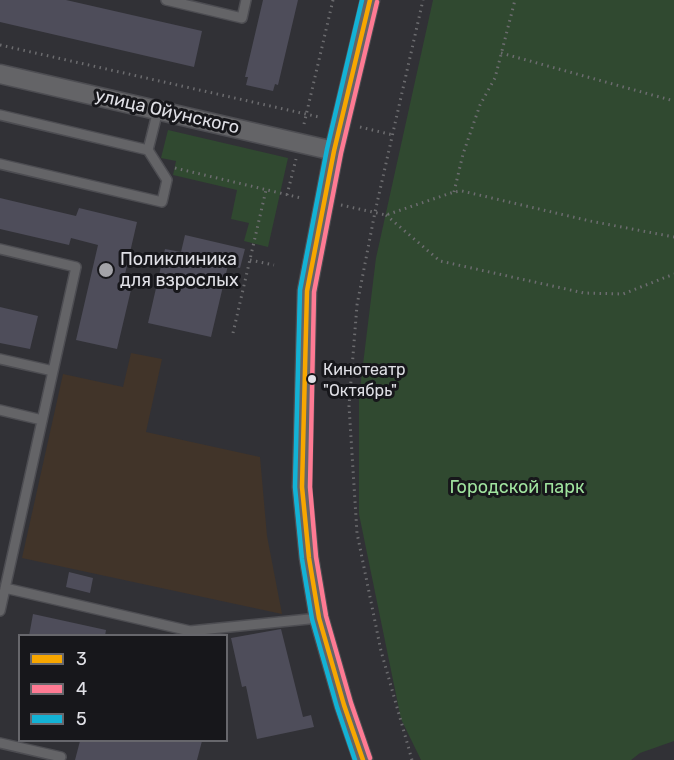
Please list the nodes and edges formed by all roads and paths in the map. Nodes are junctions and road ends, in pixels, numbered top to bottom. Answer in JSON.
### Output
{"nodes":[{"id":1,"x":166,"y":0,"type":"edge"},
{"id":2,"x":246,"y":0,"type":"edge"},
{"id":3,"x":333,"y":0,"type":"edge"},
{"id":4,"x":370,"y":0,"type":"edge"},
{"id":5,"x":423,"y":0,"type":"edge"},
{"id":6,"x":515,"y":0,"type":"edge"},
{"id":7,"x":0,"y":45,"type":"edge"},
{"id":8,"x":501,"y":54,"type":"junction"},
{"id":9,"x":0,"y":74,"type":"edge"},
{"id":10,"x":674,"y":101,"type":"edge"},
{"id":11,"x":158,"y":110,"type":"junction"},
{"id":12,"x":306,"y":114,"type":"junction"},
{"id":13,"x":0,"y":115,"type":"edge"},
{"id":14,"x":319,"y":117,"type":"dead end"},
{"id":15,"x":304,"y":124,"type":"dead end"},
{"id":16,"x":360,"y":127,"type":"dead end"},
{"id":17,"x":393,"y":135,"type":"junction"},
{"id":18,"x":148,"y":150,"type":"junction"},
{"id":19,"x":334,"y":152,"type":"junction"},
{"id":20,"x":296,"y":159,"type":"dead end"},
{"id":21,"x":0,"y":164,"type":"edge"},
{"id":22,"x":157,"y":164,"type":"junction"},
{"id":23,"x":266,"y":190,"type":"junction"},
{"id":24,"x":454,"y":192,"type":"junction"},
{"id":25,"x":287,"y":195,"type":"junction"},
{"id":26,"x":301,"y":198,"type":"dead end"},
{"id":27,"x":341,"y":205,"type":"dead end"},
{"id":28,"x":375,"y":212,"type":"junction"},
{"id":29,"x":386,"y":215,"type":"junction"},
{"id":30,"x":674,"y":237,"type":"edge"},
{"id":31,"x":0,"y":249,"type":"edge"},
{"id":32,"x":250,"y":260,"type":"junction"},
{"id":33,"x":274,"y":265,"type":"dead end"},
{"id":34,"x":674,"y":274,"type":"edge"},
{"id":35,"x":233,"y":333,"type":"dead end"},
{"id":36,"x":0,"y":359,"type":"edge"},
{"id":37,"x":53,"y":371,"type":"junction"},
{"id":38,"x":0,"y":410,"type":"edge"},
{"id":39,"x":42,"y":420,"type":"junction"},
{"id":40,"x":5,"y":588,"type":"junction"},
{"id":41,"x":0,"y":611,"type":"edge"},
{"id":42,"x":319,"y":618,"type":"junction"},
{"id":43,"x":0,"y":743,"type":"edge"},
{"id":44,"x":61,"y":756,"type":"dead end"},
{"id":45,"x":363,"y":760,"type":"edge"},
{"id":46,"x":411,"y":760,"type":"edge"}],
"edges":[{"from":1,"to":2,"type":"lane"},
{"from":3,"to":12,"type":"path"},
{"from":4,"to":19,"type":"street"},
{"from":5,"to":17,"type":"path"},
{"from":6,"to":8,"type":"path"},
{"from":7,"to":12,"type":"path"},
{"from":8,"to":10,"type":"path"},
{"from":8,"to":24,"type":"path"},
{"from":9,"to":11,"type":"street","name":"улица Ойунского"},
{"from":11,"to":18,"type":"lane"},
{"from":11,"to":19,"type":"street","name":"улица Ойунского"},
{"from":12,"to":14,"type":"path"},
{"from":12,"to":15,"type":"path"},
{"from":13,"to":18,"type":"lane"},
{"from":16,"to":17,"type":"path"},
{"from":17,"to":28,"type":"path"},
{"from":18,"to":22,"type":"lane"},
{"from":19,"to":42,"type":"street"},
{"from":20,"to":25,"type":"path"},
{"from":21,"to":22,"type":"lane"},
{"from":22,"to":23,"type":"path"},
{"from":23,"to":25,"type":"path"},
{"from":23,"to":32,"type":"path"},
{"from":24,"to":29,"type":"path"},
{"from":24,"to":30,"type":"path"},
{"from":25,"to":26,"type":"path"},
{"from":27,"to":28,"type":"path"},
{"from":28,"to":29,"type":"path"},
{"from":28,"to":46,"type":"path"},
{"from":29,"to":34,"type":"path"},
{"from":31,"to":37,"type":"lane"},
{"from":32,"to":33,"type":"path"},
{"from":32,"to":35,"type":"path"},
{"from":36,"to":37,"type":"lane"},
{"from":37,"to":39,"type":"lane"},
{"from":38,"to":39,"type":"lane"},
{"from":39,"to":40,"type":"lane"},
{"from":40,"to":41,"type":"lane"},
{"from":40,"to":42,"type":"lane"},
{"from":42,"to":45,"type":"street"},
{"from":43,"to":44,"type":"lane"}]}
